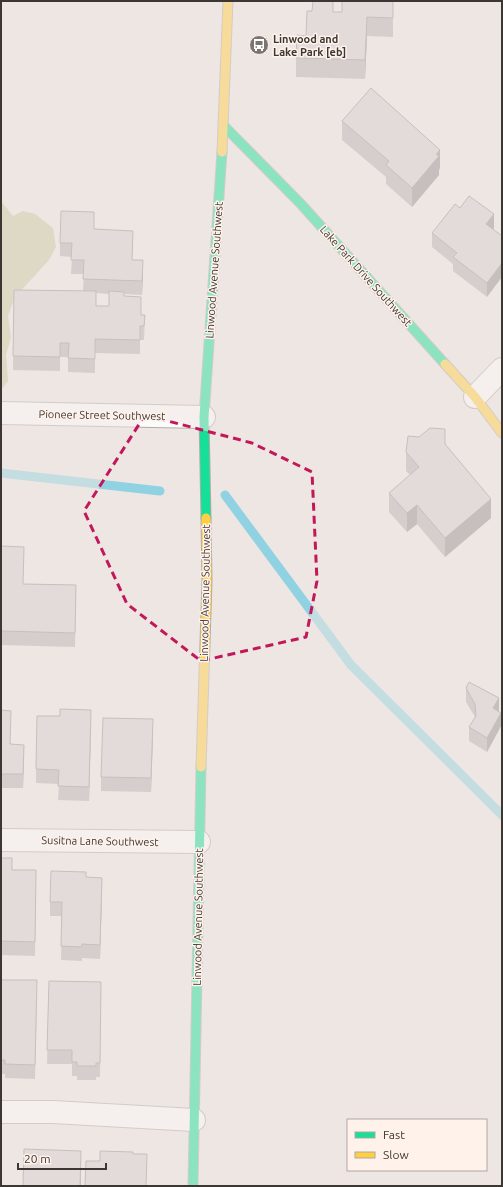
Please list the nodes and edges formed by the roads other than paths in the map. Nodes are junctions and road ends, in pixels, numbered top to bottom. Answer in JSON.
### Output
{"nodes":[{"id":1,"x":228,"y":1,"type":"edge"},
{"id":2,"x":224,"y":126,"type":"junction"},
{"id":3,"x":502,"y":369,"type":"edge"},
{"id":4,"x":475,"y":397,"type":"junction"},
{"id":5,"x":1,"y":413,"type":"edge"},
{"id":6,"x":204,"y":417,"type":"junction"},
{"id":7,"x":502,"y":433,"type":"edge"},
{"id":8,"x":1,"y":840,"type":"edge"},
{"id":9,"x":199,"y":842,"type":"junction"},
{"id":10,"x":1,"y":1112,"type":"edge"},
{"id":11,"x":194,"y":1120,"type":"junction"},
{"id":12,"x":193,"y":1186,"type":"edge"}],
"edges":[{"from":1,"to":2,"type":"street","name":"Linwood Avenue Southwest"},
{"from":2,"to":4,"type":"street","name":"Lake Park Drive Southwest"},
{"from":2,"to":6,"type":"street","name":"Linwood Avenue Southwest"},
{"from":3,"to":4,"type":"street"},
{"from":4,"to":7,"type":"street","name":"Lake Park Drive Southwest"},
{"from":5,"to":6,"type":"street","name":"Pioneer Street Southwest"},
{"from":6,"to":9,"type":"street","name":"Linwood Avenue Southwest"},
{"from":8,"to":9,"type":"street","name":"Susitna Lane Southwest"},
{"from":9,"to":11,"type":"street","name":"Linwood Avenue Southwest"},
{"from":10,"to":11,"type":"street"},
{"from":11,"to":12,"type":"street","name":"Linwood Avenue Southwest"}]}
